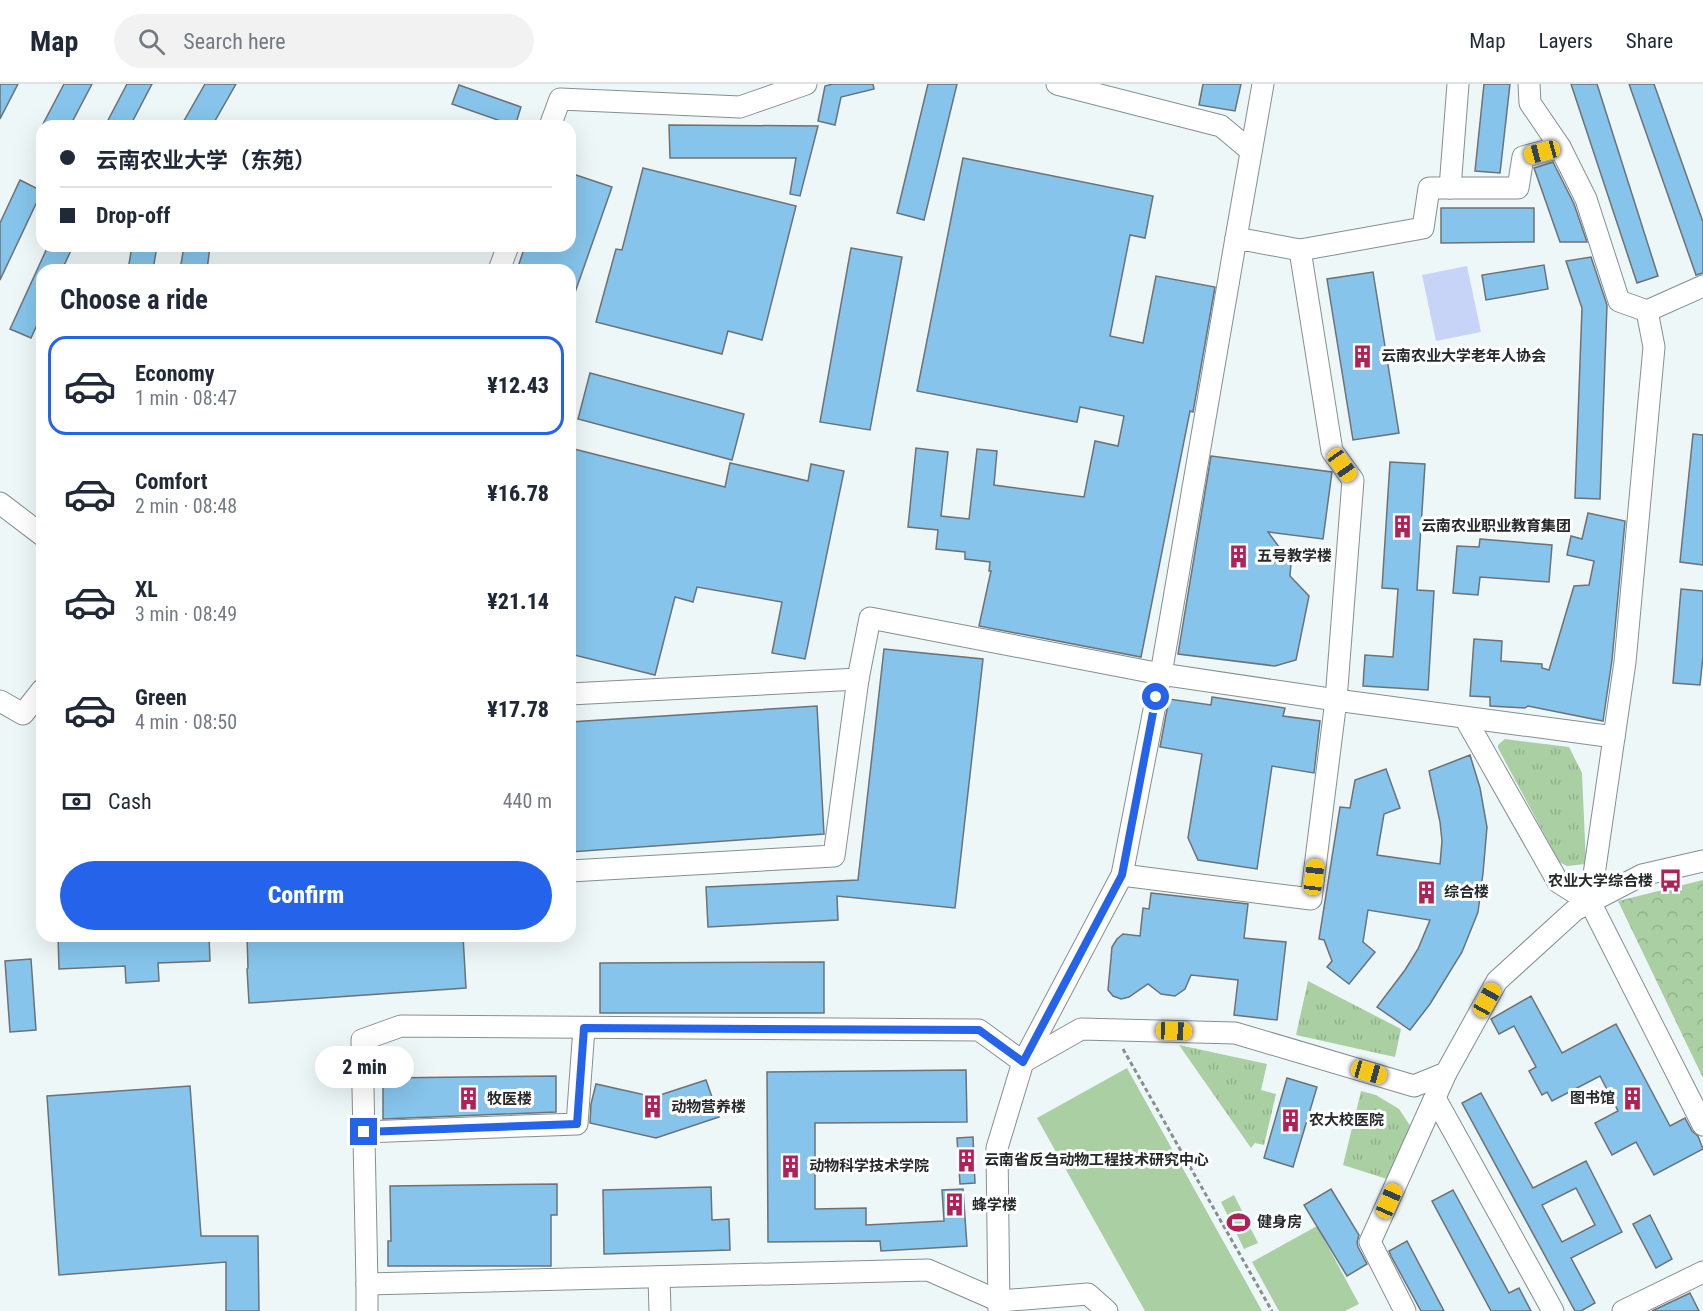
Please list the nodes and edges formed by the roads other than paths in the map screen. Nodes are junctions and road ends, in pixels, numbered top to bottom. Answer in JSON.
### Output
{"nodes":[{"id":1,"x":806,"y":84,"type":"edge"},
{"id":2,"x":1057,"y":84,"type":"edge"},
{"id":3,"x":1263,"y":84,"type":"edge"},
{"id":4,"x":1458,"y":84,"type":"edge"},
{"id":5,"x":1529,"y":84,"type":"edge"},
{"id":6,"x":552,"y":120,"type":"edge"},
{"id":7,"x":1560,"y":147,"type":"junction"},
{"id":8,"x":1251,"y":151,"type":"junction"},
{"id":9,"x":1450,"y":188,"type":"junction"},
{"id":10,"x":1236,"y":238,"type":"junction"},
{"id":11,"x":1300,"y":250,"type":"junction"},
{"id":12,"x":1703,"y":286,"type":"edge"},
{"id":13,"x":1647,"y":311,"type":"junction"},
{"id":14,"x":0,"y":503,"type":"edge"},
{"id":15,"x":36,"y":530,"type":"edge"},
{"id":16,"x":1161,"y":674,"type":"junction"},
{"id":17,"x":858,"y":679,"type":"junction"},
{"id":18,"x":576,"y":694,"type":"edge"},
{"id":19,"x":36,"y":698,"type":"edge"},
{"id":20,"x":1336,"y":700,"type":"junction"},
{"id":21,"x":0,"y":701,"type":"edge"},
{"id":22,"x":1465,"y":718,"type":"junction"},
{"id":23,"x":1614,"y":737,"type":"junction"},
{"id":24,"x":1703,"y":861,"type":"edge"},
{"id":25,"x":576,"y":872,"type":"edge"},
{"id":26,"x":1122,"y":875,"type":"junction"},
{"id":27,"x":1590,"y":902,"type":"junction"},
{"id":28,"x":584,"y":1028,"type":"junction"},
{"id":29,"x":1023,"y":1062,"type":"junction"},
{"id":30,"x":1446,"y":1073,"type":"junction"},
{"id":31,"x":1436,"y":1098,"type":"junction"},
{"id":32,"x":1703,"y":1125,"type":"edge"},
{"id":33,"x":364,"y":1132,"type":"junction"},
{"id":34,"x":1703,"y":1272,"type":"edge"},
{"id":35,"x":659,"y":1276,"type":"junction"},
{"id":36,"x":367,"y":1284,"type":"junction"},
{"id":37,"x":999,"y":1306,"type":"edge"},
{"id":38,"x":367,"y":1311,"type":"edge"},
{"id":39,"x":660,"y":1311,"type":"edge"},
{"id":40,"x":1107,"y":1311,"type":"edge"},
{"id":41,"x":1406,"y":1311,"type":"edge"},
{"id":42,"x":1554,"y":1311,"type":"edge"},
{"id":43,"x":1623,"y":1311,"type":"edge"}],
"edges":[{"from":1,"to":6,"type":"street"},
{"from":2,"to":8,"type":"street"},
{"from":3,"to":8,"type":"street"},
{"from":4,"to":9,"type":"street"},
{"from":5,"to":7,"type":"street"},
{"from":7,"to":9,"type":"street"},
{"from":7,"to":13,"type":"street"},
{"from":8,"to":10,"type":"street"},
{"from":9,"to":11,"type":"street"},
{"from":10,"to":11,"type":"street"},
{"from":10,"to":16,"type":"street"},
{"from":11,"to":20,"type":"street"},
{"from":12,"to":13,"type":"street"},
{"from":13,"to":23,"type":"street"},
{"from":14,"to":15,"type":"street"},
{"from":16,"to":17,"type":"street"},
{"from":16,"to":20,"type":"street"},
{"from":16,"to":26,"type":"street"},
{"from":17,"to":18,"type":"street"},
{"from":17,"to":25,"type":"street"},
{"from":19,"to":21,"type":"street"},
{"from":20,"to":22,"type":"street"},
{"from":20,"to":26,"type":"street"},
{"from":22,"to":23,"type":"street"},
{"from":22,"to":27,"type":"street"},
{"from":23,"to":27,"type":"street"},
{"from":24,"to":27,"type":"street"},
{"from":26,"to":29,"type":"street"},
{"from":27,"to":30,"type":"street"},
{"from":27,"to":32,"type":"street"},
{"from":28,"to":29,"type":"street"},
{"from":28,"to":33,"type":"street"},
{"from":28,"to":33,"type":"street"},
{"from":29,"to":30,"type":"street"},
{"from":29,"to":37,"type":"street"},
{"from":30,"to":31,"type":"street"},
{"from":31,"to":41,"type":"street"},
{"from":31,"to":42,"type":"street"},
{"from":33,"to":36,"type":"street"},
{"from":34,"to":43,"type":"street"},
{"from":35,"to":36,"type":"street"},
{"from":35,"to":37,"type":"street"},
{"from":35,"to":39,"type":"street"},
{"from":36,"to":38,"type":"street"},
{"from":37,"to":40,"type":"street"}]}
